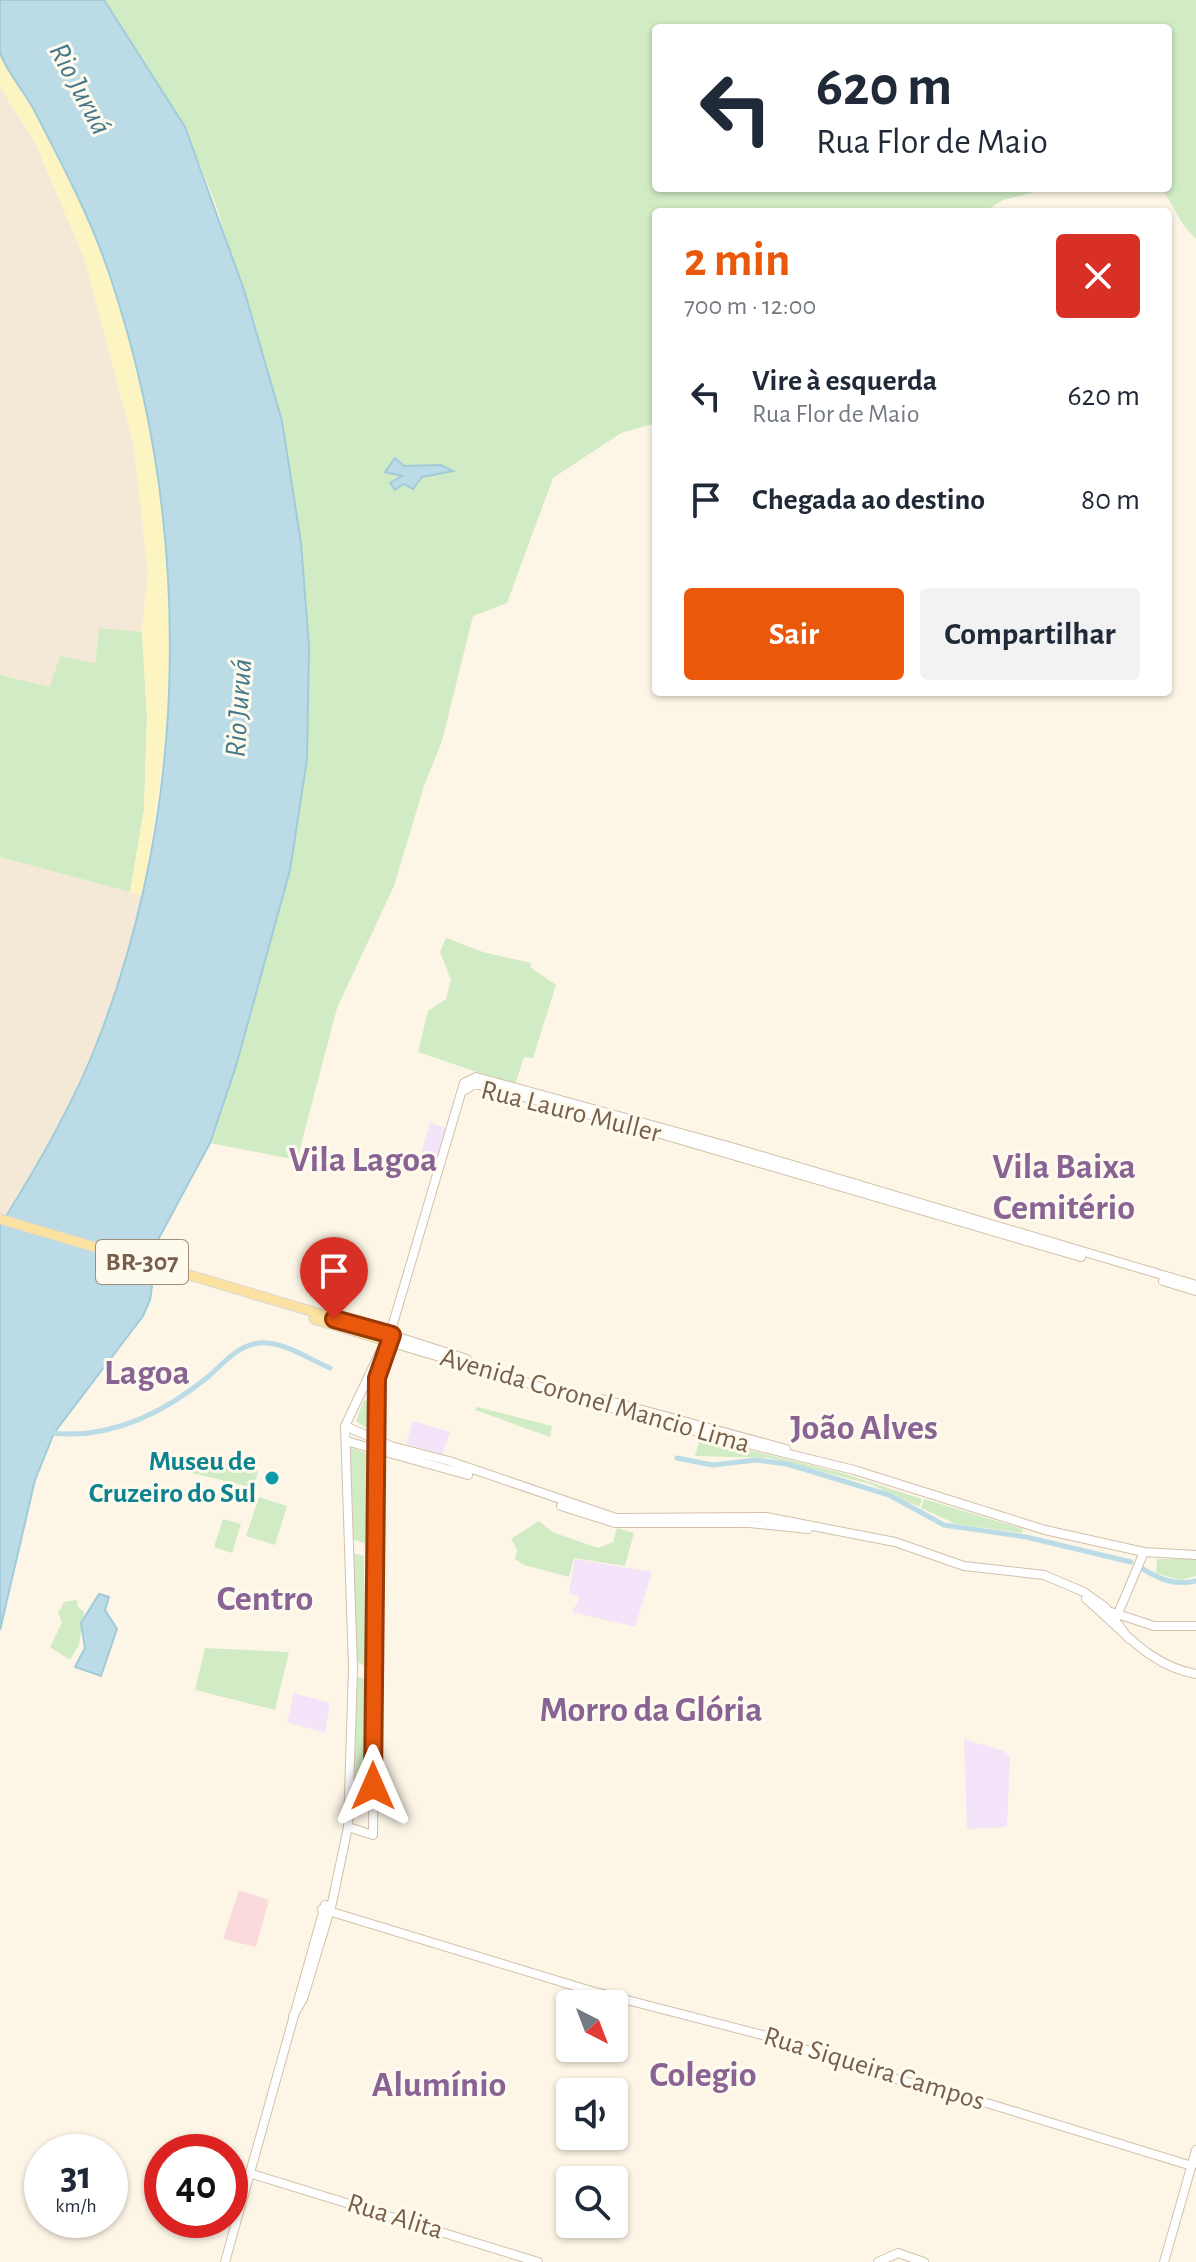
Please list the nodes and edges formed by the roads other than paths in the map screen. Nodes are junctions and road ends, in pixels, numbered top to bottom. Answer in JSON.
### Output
{"nodes":[{"id":1,"x":0,"y":1219,"type":"edge"},
{"id":2,"x":0,"y":1226,"type":"edge"},
{"id":3,"x":1148,"y":1273,"type":"junction"},
{"id":4,"x":1196,"y":1285,"type":"edge"},
{"id":5,"x":1196,"y":1291,"type":"edge"},
{"id":6,"x":288,"y":1309,"type":"junction"},
{"id":7,"x":389,"y":1335,"type":"junction"},
{"id":8,"x":377,"y":1378,"type":"junction"},
{"id":9,"x":366,"y":1381,"type":"junction"},
{"id":10,"x":378,"y":1389,"type":"junction"},
{"id":11,"x":345,"y":1426,"type":"junction"},
{"id":12,"x":346,"y":1441,"type":"junction"},
{"id":13,"x":379,"y":1445,"type":"junction"},
{"id":14,"x":1144,"y":1552,"type":"junction"},
{"id":15,"x":1196,"y":1555,"type":"edge"},
{"id":16,"x":1114,"y":1616,"type":"junction"},
{"id":17,"x":1196,"y":1626,"type":"edge"},
{"id":18,"x":1196,"y":1674,"type":"edge"},
{"id":19,"x":348,"y":1827,"type":"junction"},
{"id":20,"x":325,"y":1913,"type":"junction"},
{"id":21,"x":1196,"y":2150,"type":"edge"},
{"id":22,"x":1192,"y":2166,"type":"junction"},
{"id":23,"x":252,"y":2174,"type":"junction"},
{"id":24,"x":879,"y":2261,"type":"edge"},
{"id":25,"x":225,"y":2262,"type":"edge"},
{"id":26,"x":538,"y":2262,"type":"edge"},
{"id":27,"x":924,"y":2262,"type":"edge"},
{"id":28,"x":1164,"y":2262,"type":"edge"}],
"edges":[{"from":1,"to":6,"type":"main road","number":"BR-307"},
{"from":2,"to":6,"type":"main road","number":"BR-307"},
{"from":3,"to":4,"type":"street","name":"Rua Lauro Muller"},
{"from":3,"to":5,"type":"street","name":"Rua Lauro Muller"},
{"from":3,"to":7,"type":"street","name":"Rua Lauro Muller"},
{"from":6,"to":7,"type":"main road","number":"BR-307"},
{"from":7,"to":8,"type":"street"},
{"from":7,"to":9,"type":"street"},
{"from":7,"to":14,"type":"street","name":"Avenida Coronel Mancio Lima"},
{"from":8,"to":9,"type":"street"},
{"from":8,"to":10,"type":"street"},
{"from":9,"to":10,"type":"street"},
{"from":9,"to":11,"type":"street"},
{"from":10,"to":13,"type":"street"},
{"from":11,"to":12,"type":"street"},
{"from":11,"to":13,"type":"street"},
{"from":12,"to":13,"type":"street"},
{"from":12,"to":19,"type":"street"},
{"from":13,"to":16,"type":"street"},
{"from":13,"to":19,"type":"street"},
{"from":14,"to":15,"type":"street","name":"Avenida Coronel Mancio Lima"},
{"from":14,"to":16,"type":"street"},
{"from":16,"to":17,"type":"street"},
{"from":16,"to":18,"type":"street"},
{"from":19,"to":20,"type":"street"},
{"from":20,"to":22,"type":"street","name":"Rua Siqueira Campos"},
{"from":20,"to":23,"type":"street"},
{"from":21,"to":22,"type":"street"},
{"from":22,"to":28,"type":"street"},
{"from":23,"to":25,"type":"street"},
{"from":23,"to":26,"type":"street","name":"Rua Alita"},
{"from":24,"to":27,"type":"street"}]}
